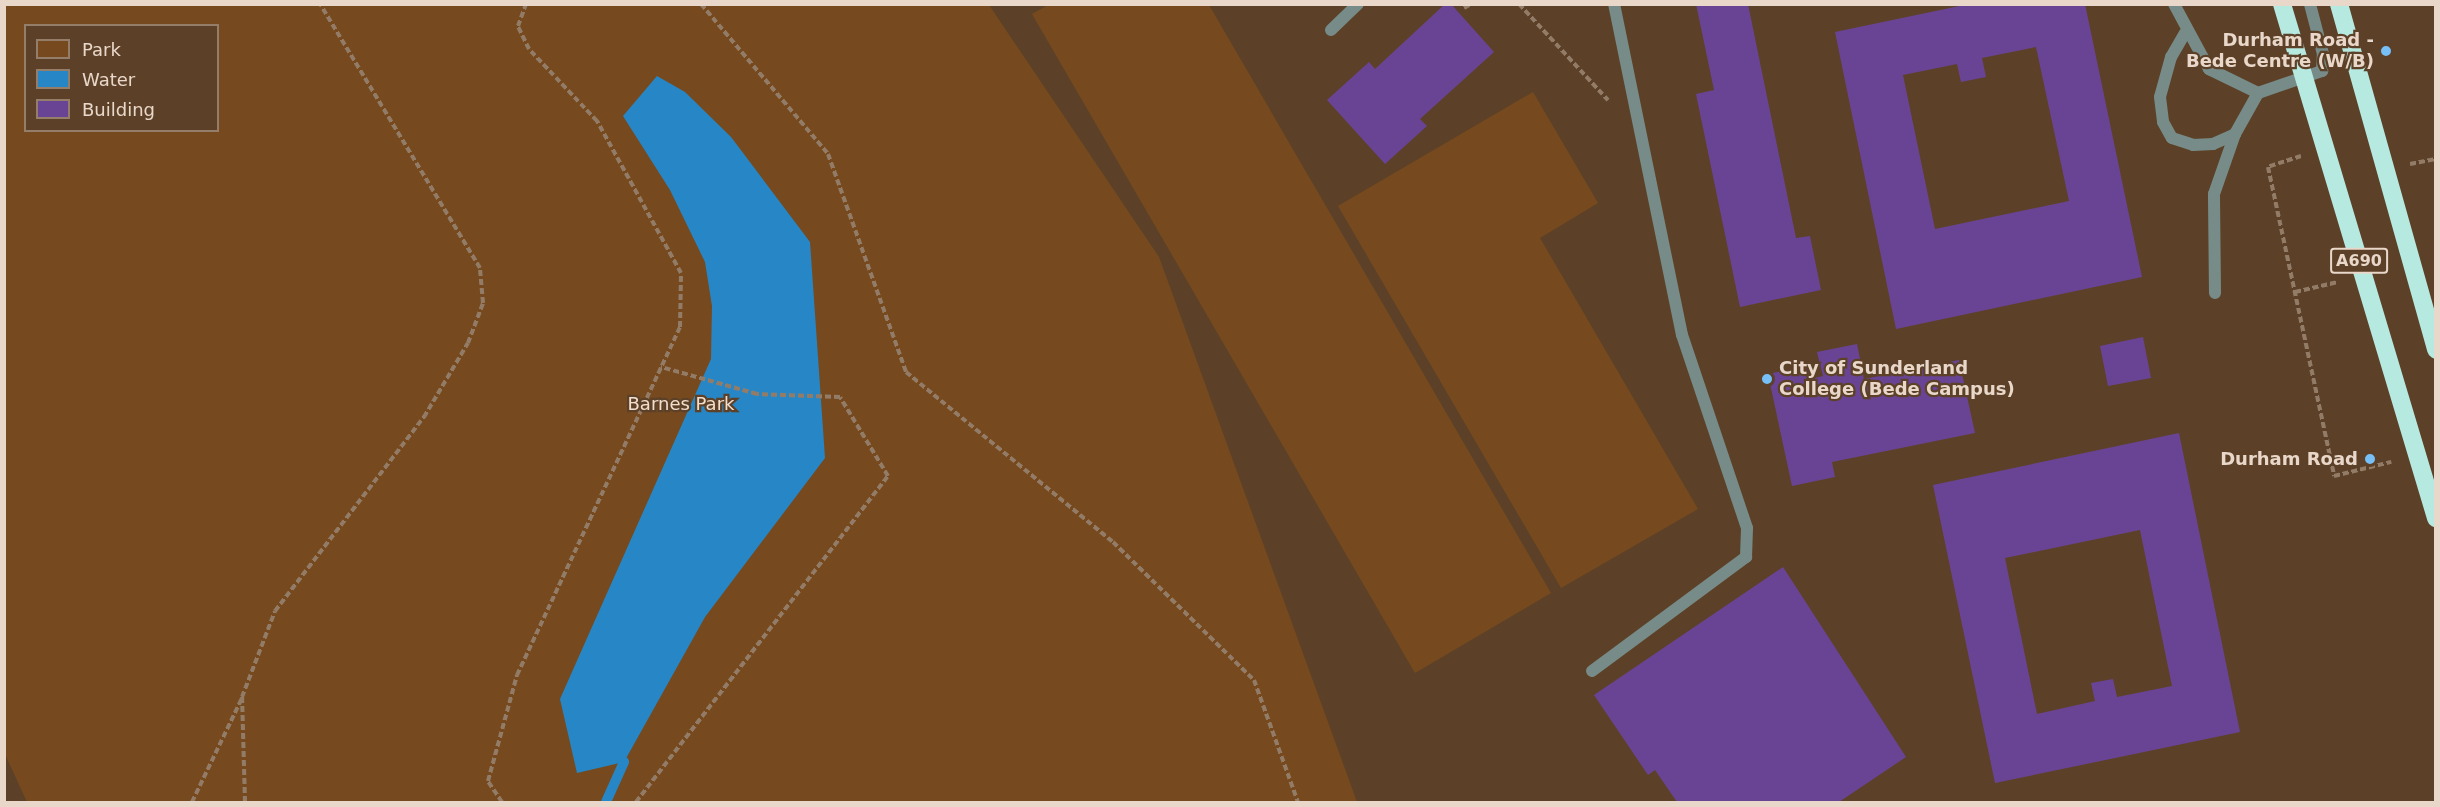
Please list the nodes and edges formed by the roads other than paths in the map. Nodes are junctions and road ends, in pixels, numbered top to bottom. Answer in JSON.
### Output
{"nodes":[{"id":1,"x":1358,"y":4,"type":"edge"},
{"id":2,"x":1614,"y":4,"type":"edge"},
{"id":3,"x":2174,"y":4,"type":"edge"},
{"id":4,"x":2282,"y":4,"type":"edge"},
{"id":5,"x":2310,"y":4,"type":"edge"},
{"id":6,"x":2339,"y":4,"type":"edge"},
{"id":7,"x":1331,"y":30,"type":"dead end"},
{"id":8,"x":2185,"y":33,"type":"junction"},
{"id":9,"x":2304,"y":78,"type":"junction"},
{"id":10,"x":2258,"y":93,"type":"junction"},
{"id":11,"x":2235,"y":134,"type":"junction"},
{"id":12,"x":2215,"y":293,"type":"dead end"},
{"id":13,"x":2436,"y":350,"type":"edge"},
{"id":14,"x":2436,"y":518,"type":"edge"},
{"id":15,"x":1592,"y":670,"type":"dead end"}],
"edges":[{"from":1,"to":7,"type":"lane"},
{"from":2,"to":15,"type":"lane"},
{"from":3,"to":8,"type":"lane"},
{"from":4,"to":9,"type":"highway","number":"A690"},
{"from":5,"to":9,"type":"lane"},
{"from":6,"to":13,"type":"highway","number":"A690"},
{"from":8,"to":10,"type":"lane"},
{"from":8,"to":11,"type":"lane"},
{"from":9,"to":10,"type":"lane"},
{"from":9,"to":14,"type":"highway","number":"A690"},
{"from":10,"to":11,"type":"lane"},
{"from":11,"to":12,"type":"lane"}]}
